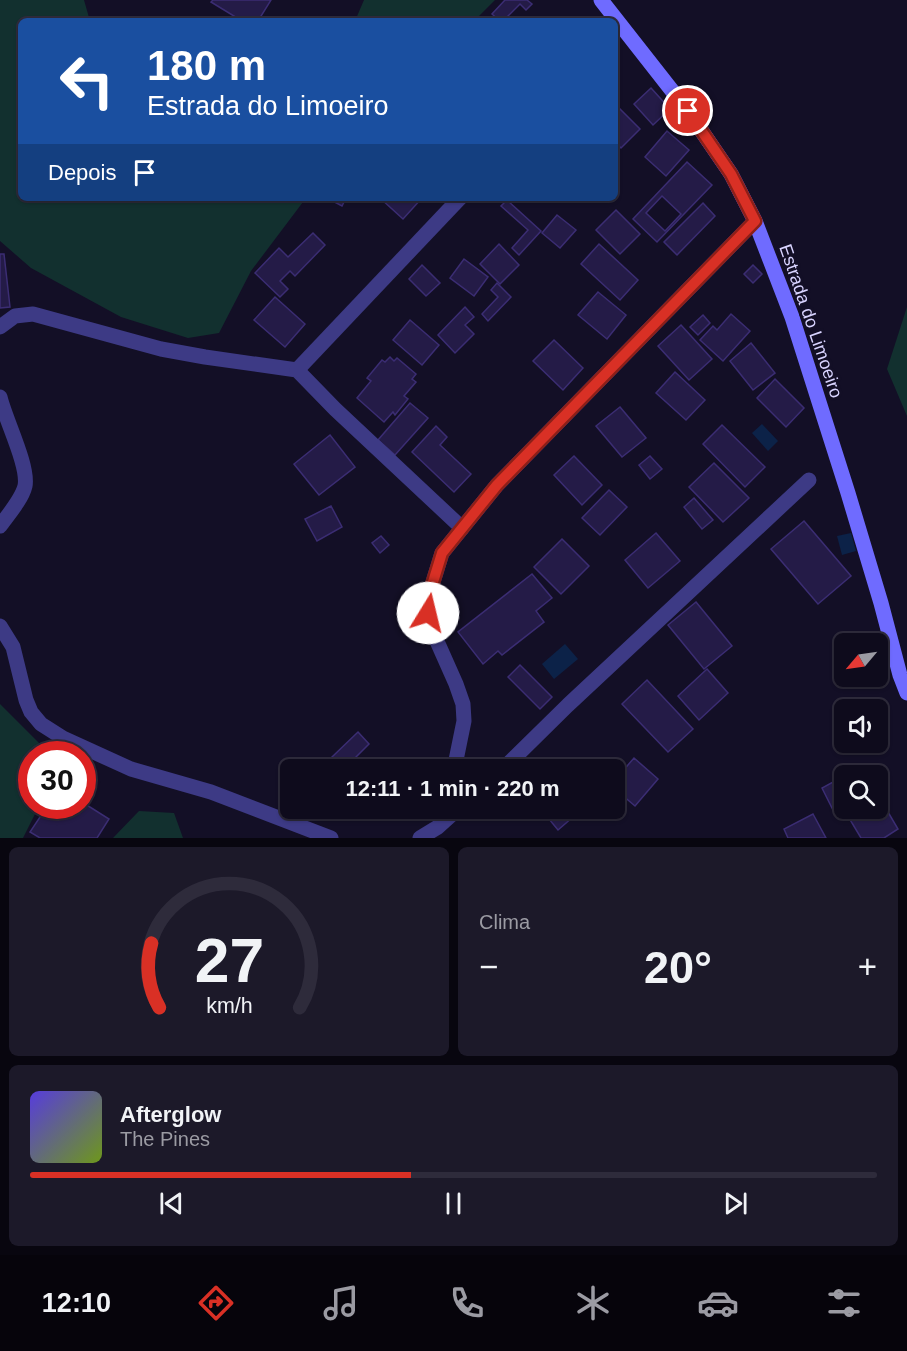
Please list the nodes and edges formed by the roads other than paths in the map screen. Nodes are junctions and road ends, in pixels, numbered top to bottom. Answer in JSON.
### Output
{"nodes":[{"id":1,"x":602,"y":0,"type":"edge"},
{"id":2,"x":616,"y":18,"type":"edge"},
{"id":3,"x":618,"y":21,"type":"edge"},
{"id":4,"x":457,"y":201,"type":"edge"},
{"id":5,"x":755,"y":221,"type":"junction"},
{"id":6,"x":0,"y":327,"type":"edge"},
{"id":7,"x":297,"y":370,"type":"junction"},
{"id":8,"x":0,"y":397,"type":"edge"},
{"id":9,"x":809,"y":480,"type":"dead end"},
{"id":10,"x":0,"y":526,"type":"edge"},
{"id":11,"x":462,"y":528,"type":"junction"},
{"id":12,"x":0,"y":626,"type":"edge"},
{"id":13,"x":907,"y":693,"type":"edge"},
{"id":14,"x":456,"y":759,"type":"edge"},
{"id":15,"x":513,"y":759,"type":"edge"},
{"id":16,"x":446,"y":819,"type":"edge"},
{"id":17,"x":332,"y":838,"type":"edge"},
{"id":18,"x":420,"y":838,"type":"edge"}],
"edges":[{"from":1,"to":2,"type":"street","name":"Estrada do Limoeiro"},
{"from":3,"to":5,"type":"street","name":"Estrada do Limoeiro"},
{"from":4,"to":7,"type":"street"},
{"from":5,"to":11,"type":"street"},
{"from":5,"to":13,"type":"street","name":"Estrada do Limoeiro"},
{"from":6,"to":7,"type":"street"},
{"from":7,"to":11,"type":"street"},
{"from":8,"to":10,"type":"street"},
{"from":9,"to":15,"type":"street"},
{"from":11,"to":14,"type":"street"},
{"from":12,"to":17,"type":"street"},
{"from":16,"to":18,"type":"street"}]}
